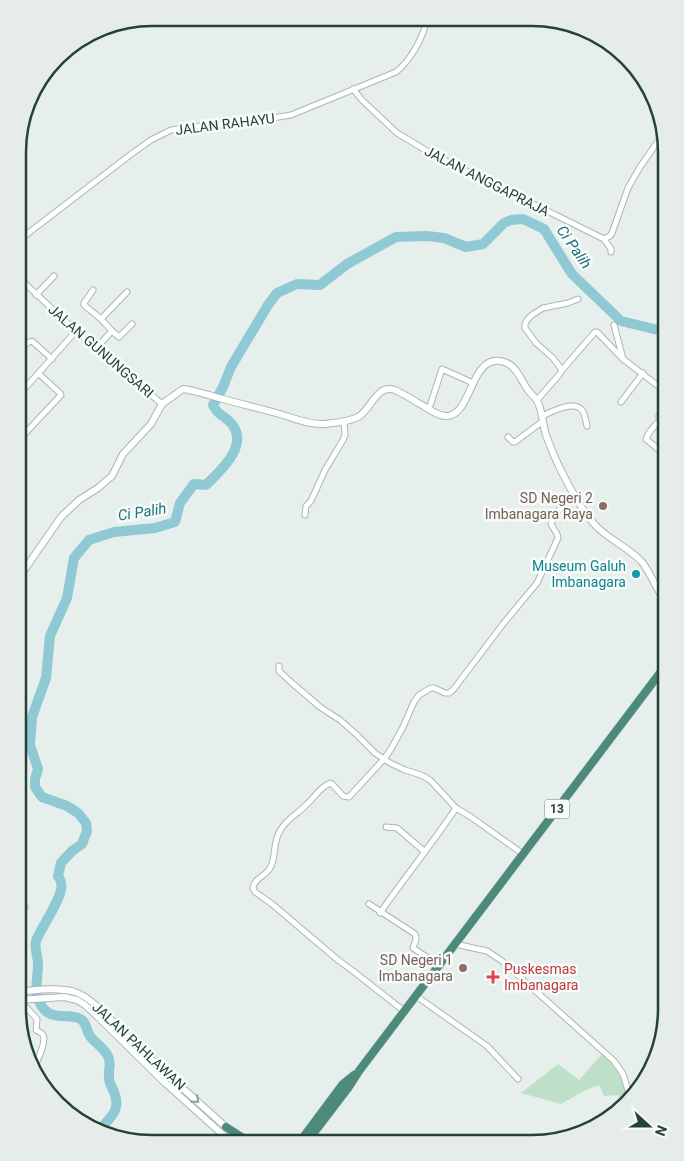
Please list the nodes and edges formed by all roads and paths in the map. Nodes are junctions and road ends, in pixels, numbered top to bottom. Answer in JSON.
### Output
{"nodes":[{"id":1,"x":425,"y":26,"type":"edge"},
{"id":2,"x":353,"y":89,"type":"junction"},
{"id":3,"x":657,"y":143,"type":"edge"},
{"id":4,"x":26,"y":235,"type":"edge"},
{"id":5,"x":604,"y":239,"type":"junction"},
{"id":6,"x":612,"y":252,"type":"dead end"},
{"id":7,"x":54,"y":276,"type":"dead end"},
{"id":8,"x":26,"y":286,"type":"edge"},
{"id":9,"x":94,"y":290,"type":"dead end"},
{"id":10,"x":127,"y":292,"type":"dead end"},
{"id":11,"x":36,"y":295,"type":"junction"},
{"id":12,"x":578,"y":299,"type":"dead end"},
{"id":13,"x":101,"y":319,"type":"junction"},
{"id":14,"x":132,"y":324,"type":"dead end"},
{"id":15,"x":614,"y":324,"type":"dead end"},
{"id":16,"x":76,"y":331,"type":"junction"},
{"id":17,"x":112,"y":331,"type":"junction"},
{"id":18,"x":618,"y":336,"type":"junction"},
{"id":19,"x":606,"y":342,"type":"junction"},
{"id":20,"x":26,"y":344,"type":"edge"},
{"id":21,"x":96,"y":348,"type":"junction"},
{"id":22,"x":52,"y":359,"type":"junction"},
{"id":23,"x":623,"y":359,"type":"junction"},
{"id":24,"x":562,"y":370,"type":"junction"},
{"id":25,"x":643,"y":373,"type":"junction"},
{"id":26,"x":39,"y":374,"type":"junction"},
{"id":27,"x":473,"y":383,"type":"junction"},
{"id":28,"x":658,"y":385,"type":"edge"},
{"id":29,"x":26,"y":388,"type":"edge"},
{"id":30,"x":537,"y":400,"type":"junction"},
{"id":31,"x":621,"y":402,"type":"dead end"},
{"id":32,"x":162,"y":404,"type":"junction"},
{"id":33,"x":429,"y":409,"type":"junction"},
{"id":34,"x":543,"y":418,"type":"junction"},
{"id":35,"x":344,"y":421,"type":"junction"},
{"id":36,"x":658,"y":422,"type":"edge"},
{"id":37,"x":587,"y":426,"type":"dead end"},
{"id":38,"x":26,"y":432,"type":"edge"},
{"id":39,"x":508,"y":436,"type":"dead end"},
{"id":40,"x":658,"y":449,"type":"edge"},
{"id":41,"x":575,"y":495,"type":"junction"},
{"id":42,"x":305,"y":514,"type":"dead end"},
{"id":43,"x":26,"y":567,"type":"edge"},
{"id":44,"x":657,"y":590,"type":"edge"},
{"id":45,"x":279,"y":666,"type":"dead end"},
{"id":46,"x":657,"y":676,"type":"edge"},
{"id":47,"x":384,"y":759,"type":"junction"},
{"id":48,"x":456,"y":808,"type":"junction"},
{"id":49,"x":386,"y":827,"type":"dead end"},
{"id":50,"x":425,"y":852,"type":"junction"},
{"id":51,"x":523,"y":854,"type":"junction"},
{"id":52,"x":369,"y":904,"type":"dead end"},
{"id":53,"x":380,"y":912,"type":"junction"},
{"id":54,"x":455,"y":944,"type":"junction"},
{"id":55,"x":440,"y":966,"type":"junction"},
{"id":56,"x":26,"y":992,"type":"edge"},
{"id":57,"x":416,"y":996,"type":"junction"},
{"id":58,"x":26,"y":1000,"type":"edge"},
{"id":59,"x":26,"y":1007,"type":"edge"},
{"id":60,"x":404,"y":1011,"type":"junction"},
{"id":61,"x":99,"y":1013,"type":"junction"},
{"id":62,"x":134,"y":1048,"type":"junction"},
{"id":63,"x":37,"y":1060,"type":"edge"},
{"id":64,"x":518,"y":1079,"type":"dead end"},
{"id":65,"x":628,"y":1090,"type":"edge"},
{"id":66,"x":226,"y":1127,"type":"junction"},
{"id":67,"x":223,"y":1135,"type":"edge"},
{"id":68,"x":234,"y":1135,"type":"edge"},
{"id":69,"x":238,"y":1135,"type":"edge"},
{"id":70,"x":305,"y":1135,"type":"edge"}],
"edges":[{"from":1,"to":2,"type":"street","name":"JALAN RAHAYU"},
{"from":2,"to":4,"type":"street","name":"JALAN RAHAYU"},
{"from":2,"to":5,"type":"street","name":"JALAN ANGGAPRAJA"},
{"from":3,"to":5,"type":"street"},
{"from":5,"to":6,"type":"street"},
{"from":7,"to":11,"type":"street"},
{"from":8,"to":11,"type":"street","name":"JALAN GUNUNGSARI"},
{"from":9,"to":13,"type":"street"},
{"from":10,"to":13,"type":"street"},
{"from":11,"to":16,"type":"street","name":"JALAN GUNUNGSARI"},
{"from":12,"to":24,"type":"street"},
{"from":13,"to":17,"type":"street"},
{"from":14,"to":17,"type":"street"},
{"from":15,"to":18,"type":"street"},
{"from":16,"to":21,"type":"street","name":"JALAN GUNUNGSARI"},
{"from":16,"to":22,"type":"street"},
{"from":17,"to":21,"type":"street"},
{"from":18,"to":19,"type":"street"},
{"from":18,"to":23,"type":"street"},
{"from":19,"to":23,"type":"street"},
{"from":19,"to":24,"type":"street"},
{"from":20,"to":22,"type":"street"},
{"from":21,"to":32,"type":"street","name":"JALAN GUNUNGSARI"},
{"from":22,"to":26,"type":"street"},
{"from":23,"to":25,"type":"street"},
{"from":24,"to":30,"type":"street"},
{"from":25,"to":28,"type":"street"},
{"from":25,"to":31,"type":"street"},
{"from":26,"to":29,"type":"street"},
{"from":26,"to":38,"type":"street"},
{"from":27,"to":30,"type":"street"},
{"from":27,"to":33,"type":"street"},
{"from":27,"to":33,"type":"street"},
{"from":30,"to":34,"type":"street"},
{"from":32,"to":35,"type":"street"},
{"from":32,"to":43,"type":"street"},
{"from":33,"to":35,"type":"street"},
{"from":34,"to":37,"type":"street"},
{"from":34,"to":39,"type":"street"},
{"from":34,"to":41,"type":"street"},
{"from":35,"to":42,"type":"street"},
{"from":36,"to":40,"type":"street"},
{"from":41,"to":44,"type":"street"},
{"from":41,"to":47,"type":"street"},
{"from":45,"to":47,"type":"street"},
{"from":46,"to":51,"type":"highway","number":"13"},
{"from":47,"to":48,"type":"street"},
{"from":47,"to":60,"type":"street"},
{"from":48,"to":50,"type":"street"},
{"from":48,"to":51,"type":"street"},
{"from":49,"to":50,"type":"street"},
{"from":50,"to":53,"type":"street"},
{"from":51,"to":54,"type":"highway","number":"13"},
{"from":52,"to":53,"type":"street"},
{"from":53,"to":55,"type":"street"},
{"from":54,"to":55,"type":"highway","number":"13"},
{"from":54,"to":65,"type":"street"},
{"from":55,"to":57,"type":"highway","number":"13"},
{"from":56,"to":61,"type":"street","name":"JALAN PAHLAWAN"},
{"from":57,"to":60,"type":"highway","number":"13"},
{"from":57,"to":64,"type":"street"},
{"from":58,"to":61,"type":"street","name":"JALAN PAHLAWAN"},
{"from":59,"to":63,"type":"street"},
{"from":60,"to":70,"type":"highway","number":"13"},
{"from":61,"to":62,"type":"street","name":"JALAN PAHLAWAN"},
{"from":62,"to":66,"type":"street","name":"JALAN PAHLAWAN","one_way":true},
{"from":62,"to":67,"type":"street","name":"JALAN PAHLAWAN"},
{"from":66,"to":68,"type":"street","name":"JALAN PAHLAWAN"},
{"from":66,"to":69,"type":"highway"}]}
